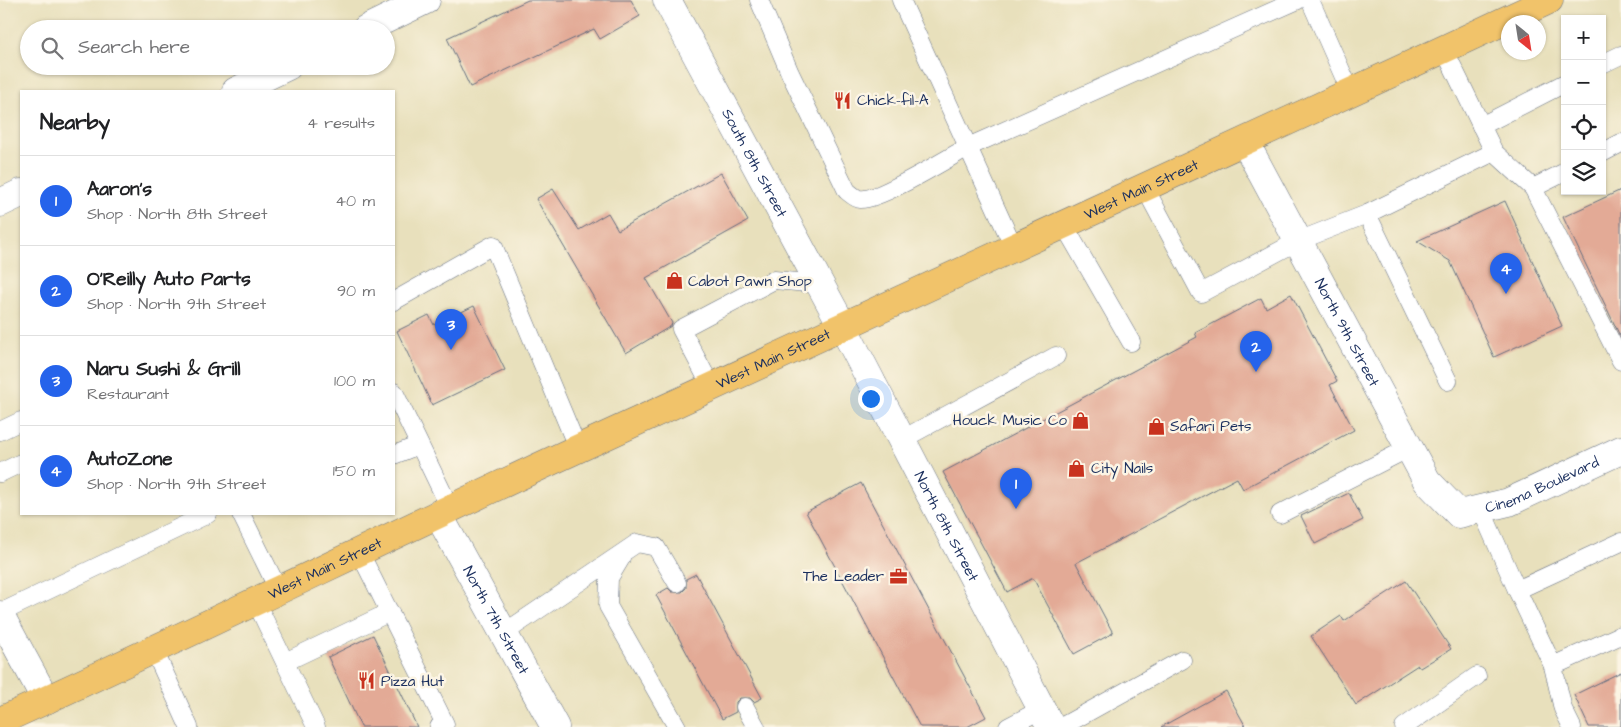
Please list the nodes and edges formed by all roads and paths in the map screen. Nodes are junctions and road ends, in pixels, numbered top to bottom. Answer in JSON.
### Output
{"nodes":[{"id":1,"x":426,"y":0,"type":"edge"},
{"id":2,"x":668,"y":0,"type":"edge"},
{"id":3,"x":759,"y":0,"type":"edge"},
{"id":4,"x":901,"y":0,"type":"edge"},
{"id":5,"x":1298,"y":0,"type":"edge"},
{"id":6,"x":1310,"y":0,"type":"edge"},
{"id":7,"x":1533,"y":3,"type":"edge"},
{"id":8,"x":385,"y":20,"type":"edge"},
{"id":9,"x":1444,"y":49,"type":"junction"},
{"id":10,"x":1621,"y":55,"type":"edge"},
{"id":11,"x":1606,"y":62,"type":"edge"},
{"id":12,"x":269,"y":75,"type":"edge"},
{"id":13,"x":1561,"y":85,"type":"edge"},
{"id":14,"x":238,"y":90,"type":"edge"},
{"id":15,"x":1351,"y":93,"type":"junction"},
{"id":16,"x":1481,"y":126,"type":"junction"},
{"id":17,"x":1246,"y":142,"type":"junction"},
{"id":18,"x":1621,"y":143,"type":"edge"},
{"id":19,"x":968,"y":146,"type":"junction"},
{"id":20,"x":1606,"y":151,"type":"edge"},
{"id":21,"x":1494,"y":152,"type":"junction"},
{"id":22,"x":1561,"y":174,"type":"edge"},
{"id":23,"x":1145,"y":188,"type":"junction"},
{"id":24,"x":1533,"y":188,"type":"junction"},
{"id":25,"x":20,"y":193,"type":"edge"},
{"id":26,"x":0,"y":203,"type":"edge"},
{"id":27,"x":1367,"y":214,"type":"junction"},
{"id":28,"x":1064,"y":225,"type":"junction"},
{"id":29,"x":1298,"y":241,"type":"junction"},
{"id":30,"x":1014,"y":248,"type":"junction"},
{"id":31,"x":819,"y":284,"type":"junction"},
{"id":32,"x":395,"y":300,"type":"edge"},
{"id":33,"x":843,"y":326,"type":"junction"},
{"id":34,"x":1131,"y":342,"type":"dead end"},
{"id":35,"x":1056,"y":356,"type":"dead end"},
{"id":36,"x":1621,"y":359,"type":"edge"},
{"id":37,"x":1448,"y":381,"type":"dead end"},
{"id":38,"x":712,"y":388,"type":"junction"},
{"id":39,"x":395,"y":394,"type":"edge"},
{"id":40,"x":20,"y":420,"type":"edge"},
{"id":41,"x":0,"y":430,"type":"edge"},
{"id":42,"x":900,"y":440,"type":"junction"},
{"id":43,"x":419,"y":445,"type":"junction"},
{"id":44,"x":1409,"y":448,"type":"junction"},
{"id":45,"x":578,"y":449,"type":"junction"},
{"id":46,"x":1621,"y":450,"type":"edge"},
{"id":47,"x":395,"y":455,"type":"edge"},
{"id":48,"x":20,"y":463,"type":"edge"},
{"id":49,"x":0,"y":473,"type":"edge"},
{"id":50,"x":444,"y":511,"type":"junction"},
{"id":51,"x":1470,"y":512,"type":"junction"},
{"id":52,"x":1280,"y":514,"type":"dead end"},
{"id":53,"x":206,"y":515,"type":"edge"},
{"id":54,"x":241,"y":515,"type":"edge"},
{"id":55,"x":1621,"y":542,"type":"edge"},
{"id":56,"x":359,"y":551,"type":"junction"},
{"id":57,"x":625,"y":551,"type":"junction"},
{"id":58,"x":677,"y":583,"type":"dead end"},
{"id":59,"x":1517,"y":590,"type":"junction"},
{"id":60,"x":266,"y":595,"type":"junction"},
{"id":61,"x":390,"y":612,"type":"junction"},
{"id":62,"x":2,"y":623,"type":"edge"},
{"id":63,"x":504,"y":633,"type":"junction"},
{"id":64,"x":1621,"y":635,"type":"edge"},
{"id":65,"x":154,"y":650,"type":"junction"},
{"id":66,"x":1182,"y":660,"type":"dead end"},
{"id":67,"x":285,"y":662,"type":"junction"},
{"id":68,"x":1553,"y":666,"type":"junction"},
{"id":69,"x":1476,"y":676,"type":"dead end"},
{"id":70,"x":46,"y":700,"type":"junction"},
{"id":71,"x":745,"y":707,"type":"dead end"},
{"id":72,"x":0,"y":721,"type":"edge"},
{"id":73,"x":1051,"y":721,"type":"edge"},
{"id":74,"x":189,"y":727,"type":"edge"},
{"id":75,"x":316,"y":727,"type":"edge"},
{"id":76,"x":439,"y":727,"type":"edge"},
{"id":77,"x":555,"y":727,"type":"edge"},
{"id":78,"x":677,"y":727,"type":"edge"},
{"id":79,"x":756,"y":727,"type":"edge"},
{"id":80,"x":1008,"y":727,"type":"edge"},
{"id":81,"x":1404,"y":727,"type":"edge"},
{"id":82,"x":1572,"y":727,"type":"edge"}],
"edges":[{"from":1,"to":8,"type":"street"},
{"from":2,"to":31,"type":"street","name":"South 8th Street"},
{"from":3,"to":19,"type":"lane"},
{"from":4,"to":19,"type":"lane"},
{"from":5,"to":19,"type":"lane"},
{"from":6,"to":15,"type":"lane"},
{"from":7,"to":9,"type":"main road","name":"West Main Street"},
{"from":9,"to":15,"type":"main road","name":"West Main Street"},
{"from":9,"to":16,"type":"lane"},
{"from":10,"to":11,"type":"lane"},
{"from":12,"to":14,"type":"street"},
{"from":13,"to":16,"type":"lane"},
{"from":15,"to":17,"type":"main road","name":"West Main Street"},
{"from":16,"to":21,"type":"lane"},
{"from":17,"to":23,"type":"main road","name":"West Main Street"},
{"from":17,"to":29,"type":"street","name":"North 9th Street"},
{"from":18,"to":20,"type":"lane"},
{"from":19,"to":30,"type":"lane"},
{"from":21,"to":24,"type":"lane"},
{"from":21,"to":27,"type":"lane"},
{"from":22,"to":24,"type":"lane"},
{"from":23,"to":28,"type":"main road","name":"West Main Street"},
{"from":23,"to":29,"type":"lane"},
{"from":24,"to":36,"type":"lane"},
{"from":25,"to":26,"type":"street"},
{"from":27,"to":29,"type":"lane"},
{"from":27,"to":37,"type":"lane"},
{"from":28,"to":30,"type":"main road","name":"West Main Street"},
{"from":28,"to":34,"type":"lane"},
{"from":29,"to":44,"type":"street","name":"North 9th Street"},
{"from":30,"to":33,"type":"main road","name":"West Main Street"},
{"from":31,"to":33,"type":"street","name":"South 8th Street"},
{"from":31,"to":38,"type":"lane"},
{"from":32,"to":45,"type":"lane"},
{"from":33,"to":38,"type":"main road","name":"West Main Street"},
{"from":33,"to":42,"type":"street","name":"North 8th Street"},
{"from":35,"to":42,"type":"lane"},
{"from":38,"to":45,"type":"main road","name":"West Main Street"},
{"from":39,"to":43,"type":"lane"},
{"from":40,"to":41,"type":"lane"},
{"from":42,"to":73,"type":"street","name":"North 8th Street"},
{"from":43,"to":47,"type":"lane"},
{"from":43,"to":50,"type":"lane"},
{"from":44,"to":51,"type":"street","name":"North 9th Street"},
{"from":44,"to":52,"type":"lane"},
{"from":45,"to":50,"type":"main road","name":"West Main Street"},
{"from":46,"to":51,"type":"street","name":"Cinema Boulevard"},
{"from":48,"to":49,"type":"lane"},
{"from":50,"to":56,"type":"main road","name":"West Main Street"},
{"from":50,"to":63,"type":"street","name":"North 7th Street"},
{"from":51,"to":59,"type":"lane"},
{"from":53,"to":62,"type":"lane"},
{"from":54,"to":60,"type":"lane"},
{"from":55,"to":59,"type":"lane"},
{"from":56,"to":60,"type":"main road","name":"West Main Street"},
{"from":56,"to":61,"type":"lane"},
{"from":57,"to":58,"type":"lane"},
{"from":57,"to":63,"type":"lane"},
{"from":57,"to":78,"type":"lane"},
{"from":59,"to":68,"type":"lane"},
{"from":60,"to":65,"type":"main road","name":"West Main Street"},
{"from":60,"to":67,"type":"lane"},
{"from":61,"to":67,"type":"lane"},
{"from":61,"to":76,"type":"lane"},
{"from":62,"to":70,"type":"street"},
{"from":63,"to":77,"type":"street","name":"North 7th Street"},
{"from":64,"to":68,"type":"lane"},
{"from":65,"to":70,"type":"main road","name":"West Main Street"},
{"from":65,"to":74,"type":"lane"},
{"from":66,"to":73,"type":"lane"},
{"from":67,"to":75,"type":"lane"},
{"from":68,"to":82,"type":"lane"},
{"from":69,"to":81,"type":"lane"},
{"from":70,"to":72,"type":"main road","name":"West Main Street"},
{"from":71,"to":79,"type":"lane"},
{"from":73,"to":80,"type":"lane"}]}
